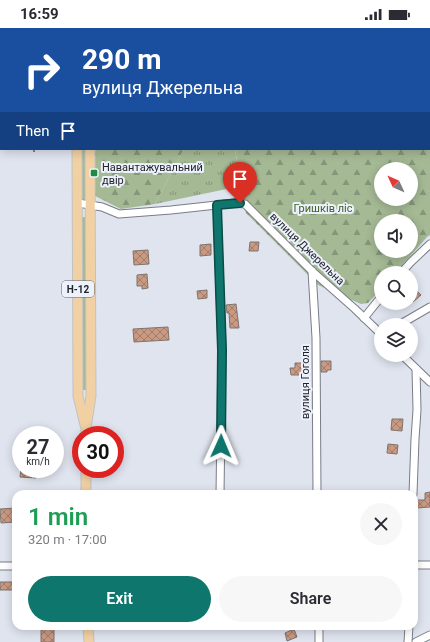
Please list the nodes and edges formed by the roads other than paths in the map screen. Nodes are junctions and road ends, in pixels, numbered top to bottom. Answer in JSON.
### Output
{"nodes":[{"id":1,"x":77,"y":150,"type":"edge"},
{"id":2,"x":90,"y":150,"type":"edge"},
{"id":3,"x":78,"y":203,"type":"junction"},
{"id":4,"x":90,"y":204,"type":"junction"},
{"id":5,"x":217,"y":205,"type":"junction"},
{"id":6,"x":430,"y":244,"type":"edge"},
{"id":7,"x":407,"y":266,"type":"edge"},
{"id":8,"x":312,"y":271,"type":"junction"},
{"id":9,"x":374,"y":306,"type":"edge"},
{"id":10,"x":430,"y":308,"type":"edge"},
{"id":11,"x":364,"y":318,"type":"junction"},
{"id":12,"x":412,"y":318,"type":"edge"},
{"id":13,"x":374,"y":327,"type":"edge"},
{"id":14,"x":409,"y":362,"type":"edge"},
{"id":15,"x":416,"y":369,"type":"junction"},
{"id":16,"x":430,"y":382,"type":"edge"},
{"id":17,"x":85,"y":426,"type":"edge"},
{"id":18,"x":87,"y":426,"type":"edge"},
{"id":19,"x":86,"y":478,"type":"edge"},
{"id":20,"x":86,"y":490,"type":"edge"},
{"id":21,"x":220,"y":490,"type":"edge"},
{"id":22,"x":317,"y":490,"type":"edge"},
{"id":23,"x":414,"y":490,"type":"edge"},
{"id":24,"x":430,"y":565,"type":"edge"},
{"id":25,"x":0,"y":566,"type":"edge"},
{"id":26,"x":12,"y":566,"type":"edge"},
{"id":27,"x":418,"y":566,"type":"edge"},
{"id":28,"x":88,"y":630,"type":"edge"},
{"id":29,"x":319,"y":630,"type":"edge"},
{"id":30,"x":409,"y":630,"type":"edge"},
{"id":31,"x":430,"y":635,"type":"edge"},
{"id":32,"x":89,"y":642,"type":"edge"},
{"id":33,"x":319,"y":642,"type":"edge"},
{"id":34,"x":408,"y":642,"type":"edge"},
{"id":35,"x":416,"y":642,"type":"edge"}],
"edges":[{"from":1,"to":3,"type":"main road","number":"Н-12"},
{"from":2,"to":4,"type":"main road","number":"Н-12"},
{"from":3,"to":4,"type":"street","name":"вулиця Джерельна"},
{"from":3,"to":17,"type":"main road","number":"Н-12"},
{"from":4,"to":5,"type":"street","name":"вулиця Джерельна"},
{"from":4,"to":18,"type":"main road","number":"Н-12"},
{"from":5,"to":8,"type":"street","name":"вулиця Джерельна"},
{"from":5,"to":21,"type":"street"},
{"from":6,"to":7,"type":"street"},
{"from":8,"to":11,"type":"street","name":"вулиця Джерельна"},
{"from":8,"to":22,"type":"street","name":"вулиця Гоголя"},
{"from":9,"to":11,"type":"street"},
{"from":10,"to":12,"type":"street"},
{"from":11,"to":13,"type":"street","name":"вулиця Джерельна"},
{"from":14,"to":15,"type":"street"},
{"from":15,"to":16,"type":"street"},
{"from":15,"to":23,"type":"street"},
{"from":19,"to":20,"type":"main road"},
{"from":24,"to":27,"type":"street"},
{"from":25,"to":26,"type":"street"},
{"from":28,"to":32,"type":"main road"},
{"from":29,"to":33,"type":"street"},
{"from":30,"to":34,"type":"street"},
{"from":31,"to":35,"type":"street"}]}
